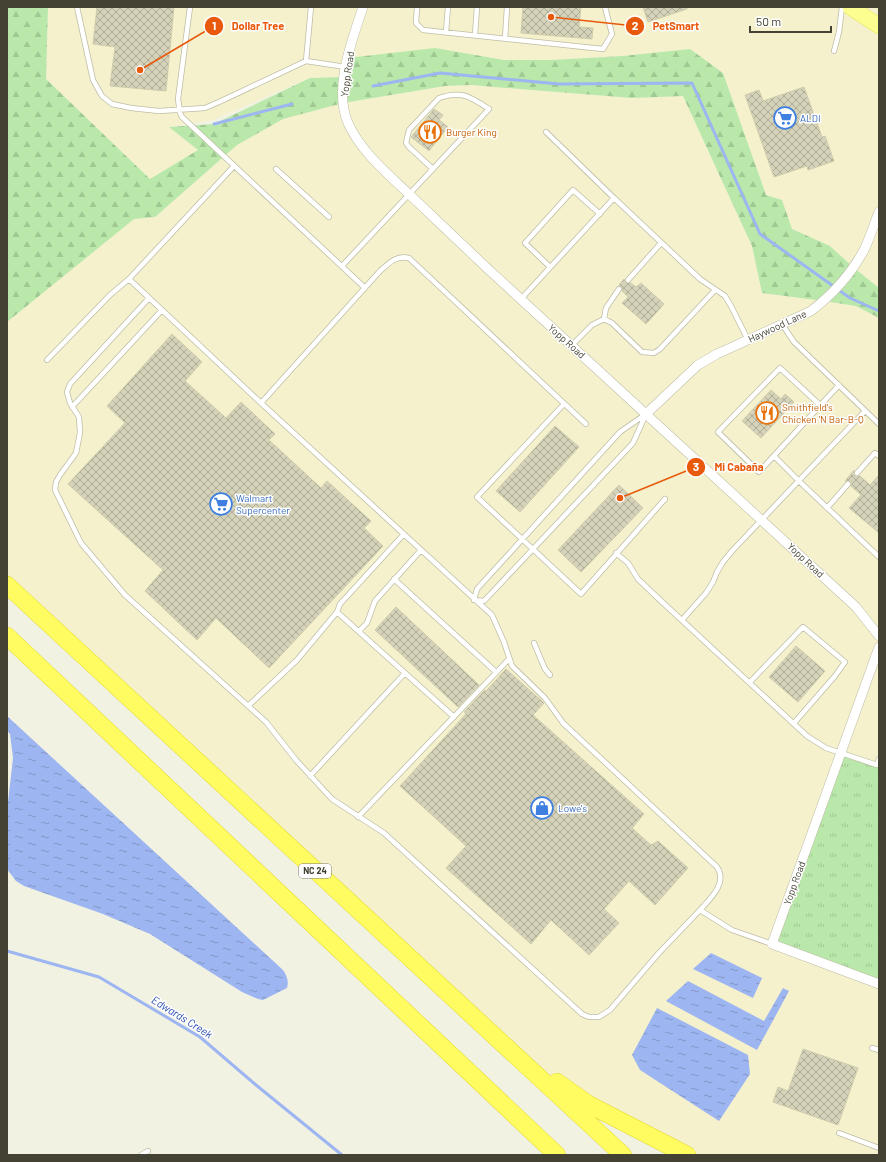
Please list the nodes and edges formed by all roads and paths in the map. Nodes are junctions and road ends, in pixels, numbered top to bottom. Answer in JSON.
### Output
{"nodes":[{"id":1,"x":77,"y":7,"type":"edge"},
{"id":2,"x":190,"y":7,"type":"edge"},
{"id":3,"x":311,"y":7,"type":"edge"},
{"id":4,"x":363,"y":7,"type":"edge"},
{"id":5,"x":417,"y":7,"type":"edge"},
{"id":6,"x":448,"y":7,"type":"edge"},
{"id":7,"x":477,"y":7,"type":"edge"},
{"id":8,"x":507,"y":7,"type":"edge"},
{"id":9,"x":605,"y":7,"type":"edge"},
{"id":10,"x":842,"y":7,"type":"edge"},
{"id":11,"x":850,"y":7,"type":"edge"},
{"id":12,"x":879,"y":26,"type":"edge"},
{"id":13,"x":446,"y":32,"type":"junction"},
{"id":14,"x":475,"y":35,"type":"junction"},
{"id":15,"x":505,"y":38,"type":"junction"},
{"id":16,"x":834,"y":50,"type":"dead end"},
{"id":17,"x":306,"y":61,"type":"junction"},
{"id":18,"x":346,"y":67,"type":"junction"},
{"id":19,"x":180,"y":110,"type":"junction"},
{"id":20,"x":546,"y":132,"type":"dead end"},
{"id":21,"x":234,"y":166,"type":"junction"},
{"id":22,"x":276,"y":169,"type":"dead end"},
{"id":23,"x":433,"y":169,"type":"junction"},
{"id":24,"x":409,"y":194,"type":"junction"},
{"id":25,"x":614,"y":198,"type":"junction"},
{"id":26,"x":879,"y":212,"type":"edge"},
{"id":27,"x":600,"y":214,"type":"junction"},
{"id":28,"x":329,"y":217,"type":"dead end"},
{"id":29,"x":661,"y":243,"type":"junction"},
{"id":30,"x":342,"y":266,"type":"junction"},
{"id":31,"x":550,"y":268,"type":"junction"},
{"id":32,"x":129,"y":279,"type":"junction"},
{"id":33,"x":628,"y":280,"type":"dead end"},
{"id":34,"x":365,"y":288,"type":"junction"},
{"id":35,"x":619,"y":289,"type":"dead end"},
{"id":36,"x":715,"y":290,"type":"junction"},
{"id":37,"x":149,"y":298,"type":"junction"},
{"id":38,"x":521,"y":299,"type":"junction"},
{"id":39,"x":162,"y":310,"type":"junction"},
{"id":40,"x":604,"y":319,"type":"junction"},
{"id":41,"x":782,"y":324,"type":"junction"},
{"id":42,"x":748,"y":340,"type":"junction"},
{"id":43,"x":572,"y":345,"type":"junction"},
{"id":44,"x":47,"y":360,"type":"dead end"},
{"id":45,"x":839,"y":385,"type":"junction"},
{"id":46,"x":261,"y":402,"type":"junction"},
{"id":47,"x":564,"y":404,"type":"junction"},
{"id":48,"x":820,"y":405,"type":"junction"},
{"id":49,"x":72,"y":407,"type":"junction"},
{"id":50,"x":865,"y":411,"type":"junction"},
{"id":51,"x":646,"y":414,"type":"junction"},
{"id":52,"x":586,"y":424,"type":"dead end"},
{"id":53,"x":879,"y":424,"type":"edge"},
{"id":54,"x":774,"y":456,"type":"junction"},
{"id":55,"x":879,"y":456,"type":"edge"},
{"id":56,"x":857,"y":474,"type":"dead end"},
{"id":57,"x":799,"y":481,"type":"junction"},
{"id":58,"x":848,"y":484,"type":"dead end"},
{"id":59,"x":665,"y":499,"type":"dead end"},
{"id":60,"x":827,"y":508,"type":"junction"},
{"id":61,"x":762,"y":520,"type":"junction"},
{"id":62,"x":404,"y":534,"type":"junction"},
{"id":63,"x":522,"y":539,"type":"junction"},
{"id":64,"x":533,"y":549,"type":"junction"},
{"id":65,"x":421,"y":550,"type":"junction"},
{"id":66,"x":616,"y":554,"type":"junction"},
{"id":67,"x":878,"y":554,"type":"edge"},
{"id":68,"x":394,"y":579,"type":"junction"},
{"id":69,"x":7,"y":585,"type":"edge"},
{"id":70,"x":474,"y":600,"type":"junction"},
{"id":71,"x":337,"y":612,"type":"junction"},
{"id":72,"x":682,"y":620,"type":"junction"},
{"id":73,"x":359,"y":631,"type":"junction"},
{"id":74,"x":7,"y":636,"type":"edge"},
{"id":75,"x":879,"y":636,"type":"edge"},
{"id":76,"x":534,"y":643,"type":"dead end"},
{"id":77,"x":879,"y":647,"type":"edge"},
{"id":78,"x":509,"y":659,"type":"junction"},
{"id":79,"x":496,"y":672,"type":"junction"},
{"id":80,"x":406,"y":673,"type":"junction"},
{"id":81,"x":550,"y":675,"type":"dead end"},
{"id":82,"x":750,"y":682,"type":"junction"},
{"id":83,"x":248,"y":706,"type":"junction"},
{"id":84,"x":454,"y":717,"type":"junction"},
{"id":85,"x":794,"y":723,"type":"junction"},
{"id":86,"x":841,"y":753,"type":"junction"},
{"id":87,"x":879,"y":759,"type":"edge"},
{"id":88,"x":310,"y":776,"type":"junction"},
{"id":89,"x":358,"y":817,"type":"junction"},
{"id":90,"x":700,"y":910,"type":"junction"},
{"id":91,"x":772,"y":944,"type":"junction"},
{"id":92,"x":879,"y":984,"type":"edge"},
{"id":93,"x":500,"y":1041,"type":"junction"},
{"id":94,"x":872,"y":1048,"type":"dead end"},
{"id":95,"x":879,"y":1050,"type":"edge"},
{"id":96,"x":839,"y":1133,"type":"dead end"},
{"id":97,"x":879,"y":1148,"type":"edge"},
{"id":98,"x":148,"y":1151,"type":"dead end"},
{"id":99,"x":141,"y":1155,"type":"edge"},
{"id":100,"x":557,"y":1155,"type":"edge"},
{"id":101,"x":623,"y":1155,"type":"edge"},
{"id":102,"x":687,"y":1155,"type":"edge"}],
"edges":[{"from":1,"to":19,"type":"lane"},
{"from":2,"to":19,"type":"lane"},
{"from":3,"to":17,"type":"lane"},
{"from":4,"to":18,"type":"street","name":"Yopp Road"},
{"from":5,"to":13,"type":"lane"},
{"from":6,"to":13,"type":"lane"},
{"from":7,"to":14,"type":"lane"},
{"from":8,"to":15,"type":"lane"},
{"from":9,"to":15,"type":"lane"},
{"from":10,"to":16,"type":"lane"},
{"from":11,"to":12,"type":"main road"},
{"from":13,"to":14,"type":"lane"},
{"from":14,"to":15,"type":"lane"},
{"from":17,"to":18,"type":"lane"},
{"from":17,"to":19,"type":"lane"},
{"from":18,"to":24,"type":"street","name":"Yopp Road"},
{"from":19,"to":21,"type":"lane"},
{"from":20,"to":25,"type":"lane"},
{"from":21,"to":30,"type":"lane"},
{"from":21,"to":32,"type":"lane"},
{"from":22,"to":28,"type":"lane"},
{"from":23,"to":23,"type":"lane"},
{"from":23,"to":24,"type":"lane"},
{"from":24,"to":30,"type":"lane"},
{"from":24,"to":38,"type":"street","name":"Yopp Road"},
{"from":25,"to":27,"type":"lane"},
{"from":25,"to":29,"type":"lane"},
{"from":26,"to":41,"type":"street","name":"Haywood Lane"},
{"from":27,"to":31,"type":"lane"},
{"from":27,"to":31,"type":"lane"},
{"from":29,"to":33,"type":"lane"},
{"from":29,"to":36,"type":"lane"},
{"from":30,"to":34,"type":"lane"},
{"from":31,"to":38,"type":"lane"},
{"from":32,"to":37,"type":"lane"},
{"from":32,"to":44,"type":"lane"},
{"from":34,"to":46,"type":"lane"},
{"from":34,"to":47,"type":"lane"},
{"from":35,"to":40,"type":"lane"},
{"from":36,"to":40,"type":"lane"},
{"from":36,"to":42,"type":"lane"},
{"from":37,"to":39,"type":"lane"},
{"from":37,"to":49,"type":"lane"},
{"from":38,"to":43,"type":"street","name":"Yopp Road"},
{"from":39,"to":46,"type":"lane"},
{"from":39,"to":49,"type":"lane"},
{"from":40,"to":43,"type":"lane"},
{"from":41,"to":42,"type":"street","name":"Haywood Lane"},
{"from":41,"to":45,"type":"lane"},
{"from":42,"to":51,"type":"street","name":"Haywood Lane"},
{"from":43,"to":51,"type":"street","name":"Yopp Road"},
{"from":45,"to":48,"type":"lane"},
{"from":45,"to":50,"type":"lane"},
{"from":46,"to":62,"type":"lane"},
{"from":47,"to":52,"type":"lane"},
{"from":47,"to":63,"type":"lane"},
{"from":48,"to":54,"type":"lane"},
{"from":48,"to":54,"type":"lane"},
{"from":49,"to":83,"type":"lane"},
{"from":50,"to":53,"type":"lane"},
{"from":50,"to":57,"type":"lane"},
{"from":51,"to":61,"type":"street","name":"Yopp Road"},
{"from":51,"to":63,"type":"lane"},
{"from":51,"to":64,"type":"lane"},
{"from":54,"to":57,"type":"lane"},
{"from":55,"to":56,"type":"lane"},
{"from":57,"to":60,"type":"lane"},
{"from":57,"to":61,"type":"lane"},
{"from":58,"to":60,"type":"lane"},
{"from":59,"to":66,"type":"lane"},
{"from":60,"to":67,"type":"lane"},
{"from":61,"to":72,"type":"lane"},
{"from":61,"to":75,"type":"street","name":"Yopp Road"},
{"from":62,"to":65,"type":"lane"},
{"from":62,"to":71,"type":"lane"},
{"from":63,"to":64,"type":"lane"},
{"from":63,"to":70,"type":"lane"},
{"from":64,"to":66,"type":"lane"},
{"from":64,"to":70,"type":"lane"},
{"from":65,"to":68,"type":"lane"},
{"from":65,"to":70,"type":"lane"},
{"from":66,"to":72,"type":"lane"},
{"from":68,"to":73,"type":"lane"},
{"from":68,"to":79,"type":"lane"},
{"from":69,"to":93,"type":"highway","number":"NC 24"},
{"from":70,"to":78,"type":"lane"},
{"from":71,"to":73,"type":"lane"},
{"from":71,"to":83,"type":"lane"},
{"from":72,"to":82,"type":"lane"},
{"from":73,"to":80,"type":"lane"},
{"from":74,"to":100,"type":"highway"},
{"from":76,"to":81,"type":"lane"},
{"from":77,"to":86,"type":"street","name":"Yopp Road"},
{"from":78,"to":79,"type":"lane"},
{"from":78,"to":90,"type":"lane"},
{"from":79,"to":84,"type":"lane"},
{"from":80,"to":84,"type":"lane"},
{"from":80,"to":88,"type":"lane"},
{"from":82,"to":85,"type":"lane"},
{"from":82,"to":85,"type":"lane"},
{"from":83,"to":88,"type":"lane"},
{"from":84,"to":89,"type":"lane"},
{"from":85,"to":86,"type":"lane"},
{"from":86,"to":87,"type":"lane"},
{"from":86,"to":91,"type":"street","name":"Yopp Road"},
{"from":88,"to":89,"type":"lane"},
{"from":89,"to":90,"type":"lane"},
{"from":90,"to":91,"type":"lane"},
{"from":91,"to":92,"type":"street"},
{"from":93,"to":101,"type":"highway","number":"NC 24"},
{"from":93,"to":102,"type":"highway"},
{"from":94,"to":95,"type":"lane"},
{"from":96,"to":97,"type":"lane"},
{"from":98,"to":99,"type":"lane"}]}
